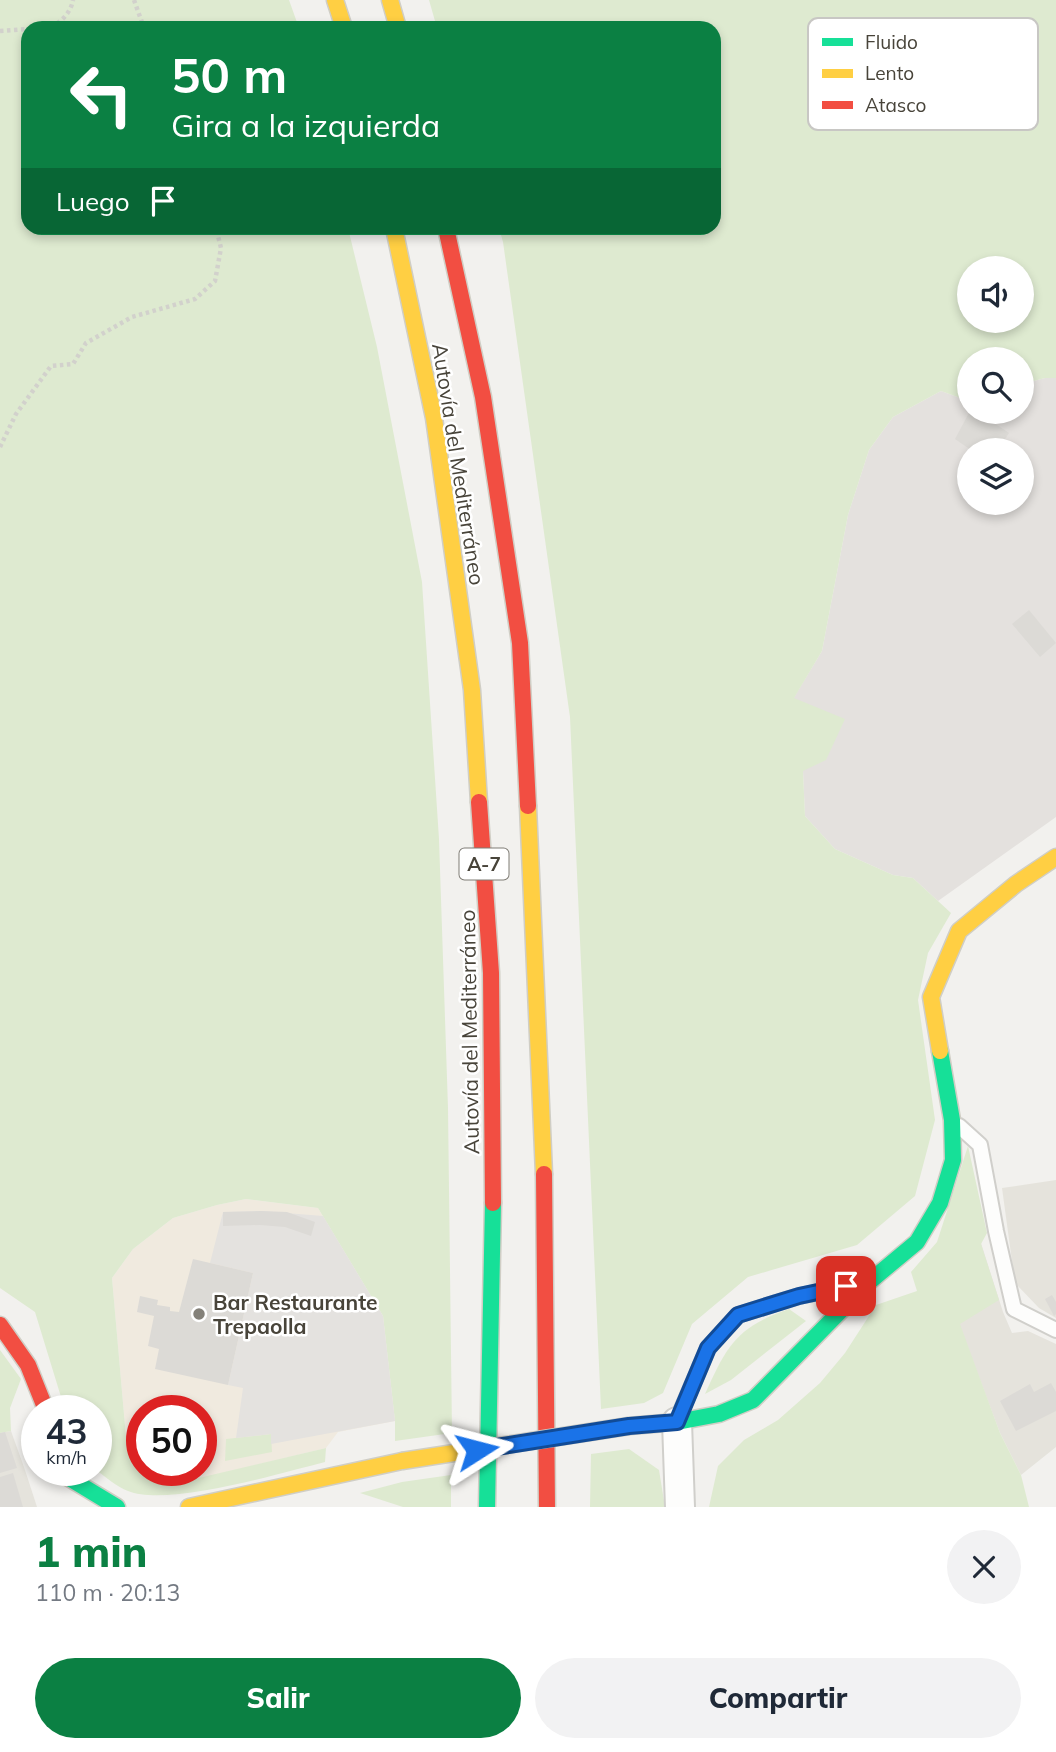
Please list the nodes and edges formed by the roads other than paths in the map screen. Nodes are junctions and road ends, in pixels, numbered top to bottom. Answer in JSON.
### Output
{"nodes":[{"id":1,"x":335,"y":0,"type":"edge"},
{"id":2,"x":390,"y":0,"type":"edge"},
{"id":3,"x":342,"y":21,"type":"edge"},
{"id":4,"x":396,"y":21,"type":"edge"},
{"id":5,"x":395,"y":235,"type":"edge"},
{"id":6,"x":448,"y":235,"type":"edge"},
{"id":7,"x":1056,"y":857,"type":"edge"},
{"id":8,"x":952,"y":1120,"type":"junction"},
{"id":9,"x":869,"y":1282,"type":"junction"},
{"id":10,"x":0,"y":1325,"type":"edge"},
{"id":11,"x":1056,"y":1331,"type":"edge"},
{"id":12,"x":41,"y":1395,"type":"edge"},
{"id":13,"x":677,"y":1422,"type":"junction"},
{"id":14,"x":304,"y":1484,"type":"junction"},
{"id":15,"x":82,"y":1486,"type":"edge"},
{"id":16,"x":310,"y":1500,"type":"dead end"},
{"id":17,"x":117,"y":1507,"type":"edge"},
{"id":18,"x":190,"y":1507,"type":"edge"},
{"id":19,"x":487,"y":1507,"type":"edge"},
{"id":20,"x":547,"y":1507,"type":"edge"},
{"id":21,"x":680,"y":1507,"type":"edge"}],
"edges":[{"from":1,"to":3,"type":"main road"},
{"from":2,"to":4,"type":"main road"},
{"from":5,"to":19,"type":"main road","name":"Autovía del Mediterráneo","number":"A-7"},
{"from":6,"to":20,"type":"main road","name":"Autovía del Mediterráneo","number":"A-7"},
{"from":7,"to":8,"type":"main road"},
{"from":8,"to":9,"type":"main road"},
{"from":8,"to":11,"type":"lane"},
{"from":9,"to":13,"type":"main road"},
{"from":9,"to":13,"type":"lane"},
{"from":10,"to":12,"type":"main road"},
{"from":13,"to":14,"type":"main road","bridge":true},
{"from":13,"to":21,"type":"street"},
{"from":14,"to":16,"type":"lane"},
{"from":14,"to":18,"type":"main road"},
{"from":15,"to":17,"type":"main road"}]}
